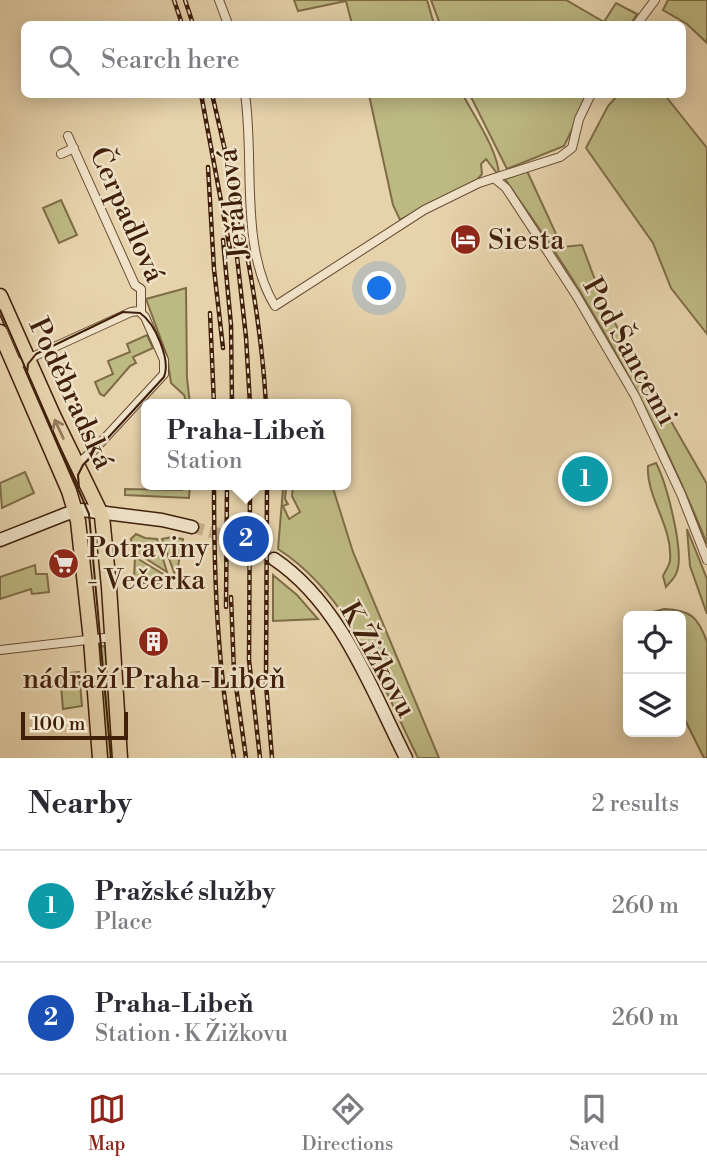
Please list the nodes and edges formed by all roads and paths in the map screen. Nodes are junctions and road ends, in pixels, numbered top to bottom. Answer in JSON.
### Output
{"nodes":[{"id":1,"x":219,"y":0,"type":"edge"},
{"id":2,"x":655,"y":0,"type":"edge"},
{"id":3,"x":227,"y":21,"type":"edge"},
{"id":4,"x":639,"y":21,"type":"edge"},
{"id":5,"x":244,"y":98,"type":"edge"},
{"id":6,"x":590,"y":98,"type":"edge"},
{"id":7,"x":68,"y":136,"type":"dead end"},
{"id":8,"x":74,"y":148,"type":"junction"},
{"id":9,"x":61,"y":153,"type":"dead end"},
{"id":10,"x":495,"y":179,"type":"junction"},
{"id":11,"x":0,"y":296,"type":"edge"},
{"id":12,"x":138,"y":312,"type":"junction"},
{"id":13,"x":0,"y":332,"type":"edge"},
{"id":14,"x":21,"y":362,"type":"junction"},
{"id":15,"x":142,"y":399,"type":"edge"},
{"id":16,"x":141,"y":400,"type":"edge"},
{"id":17,"x":77,"y":464,"type":"junction"},
{"id":18,"x":76,"y":511,"type":"junction"},
{"id":19,"x":100,"y":512,"type":"junction"},
{"id":20,"x":192,"y":527,"type":"tunnel mouth"},
{"id":21,"x":0,"y":540,"type":"edge"},
{"id":22,"x":274,"y":559,"type":"tunnel mouth"},
{"id":23,"x":707,"y":560,"type":"edge"},
{"id":24,"x":113,"y":637,"type":"junction"},
{"id":25,"x":91,"y":639,"type":"junction"},
{"id":26,"x":0,"y":650,"type":"edge"},
{"id":27,"x":100,"y":758,"type":"edge"},
{"id":28,"x":120,"y":758,"type":"edge"},
{"id":29,"x":406,"y":758,"type":"edge"}],
"edges":[{"from":1,"to":3,"type":"street"},
{"from":2,"to":4,"type":"street"},
{"from":5,"to":10,"type":"street","name":"Jeřábová"},
{"from":6,"to":10,"type":"street"},
{"from":7,"to":8,"type":"street","name":"Čerpadlová"},
{"from":8,"to":9,"type":"street"},
{"from":8,"to":12,"type":"street","name":"Čerpadlová"},
{"from":10,"to":23,"type":"street","name":"Pod Šancemi"},
{"from":11,"to":14,"type":"main road","name":"Poděbradská"},
{"from":12,"to":14,"type":"street","name":"Čerpadlová"},
{"from":12,"to":15,"type":"street"},
{"from":13,"to":14,"type":"main road","name":"Poděbradská"},
{"from":17,"to":14,"type":"main road","name":"Poděbradská","one_way":true},
{"from":14,"to":18,"type":"main road","name":"Poděbradská"},
{"from":16,"to":17,"type":"street"},
{"from":17,"to":19,"type":"main road","name":"Poděbradská"},
{"from":18,"to":19,"type":"main road"},
{"from":18,"to":21,"type":"main road"},
{"from":18,"to":25,"type":"main road","name":"Poděbradská"},
{"from":19,"to":20,"type":"main road"},
{"from":19,"to":24,"type":"main road","name":"Poděbradská"},
{"from":22,"to":29,"type":"main road","name":"K Žižkovu"},
{"from":24,"to":25,"type":"street"},
{"from":24,"to":28,"type":"main road","name":"Poděbradská"},
{"from":25,"to":26,"type":"street"},
{"from":25,"to":27,"type":"main road","name":"Poděbradská"}]}
